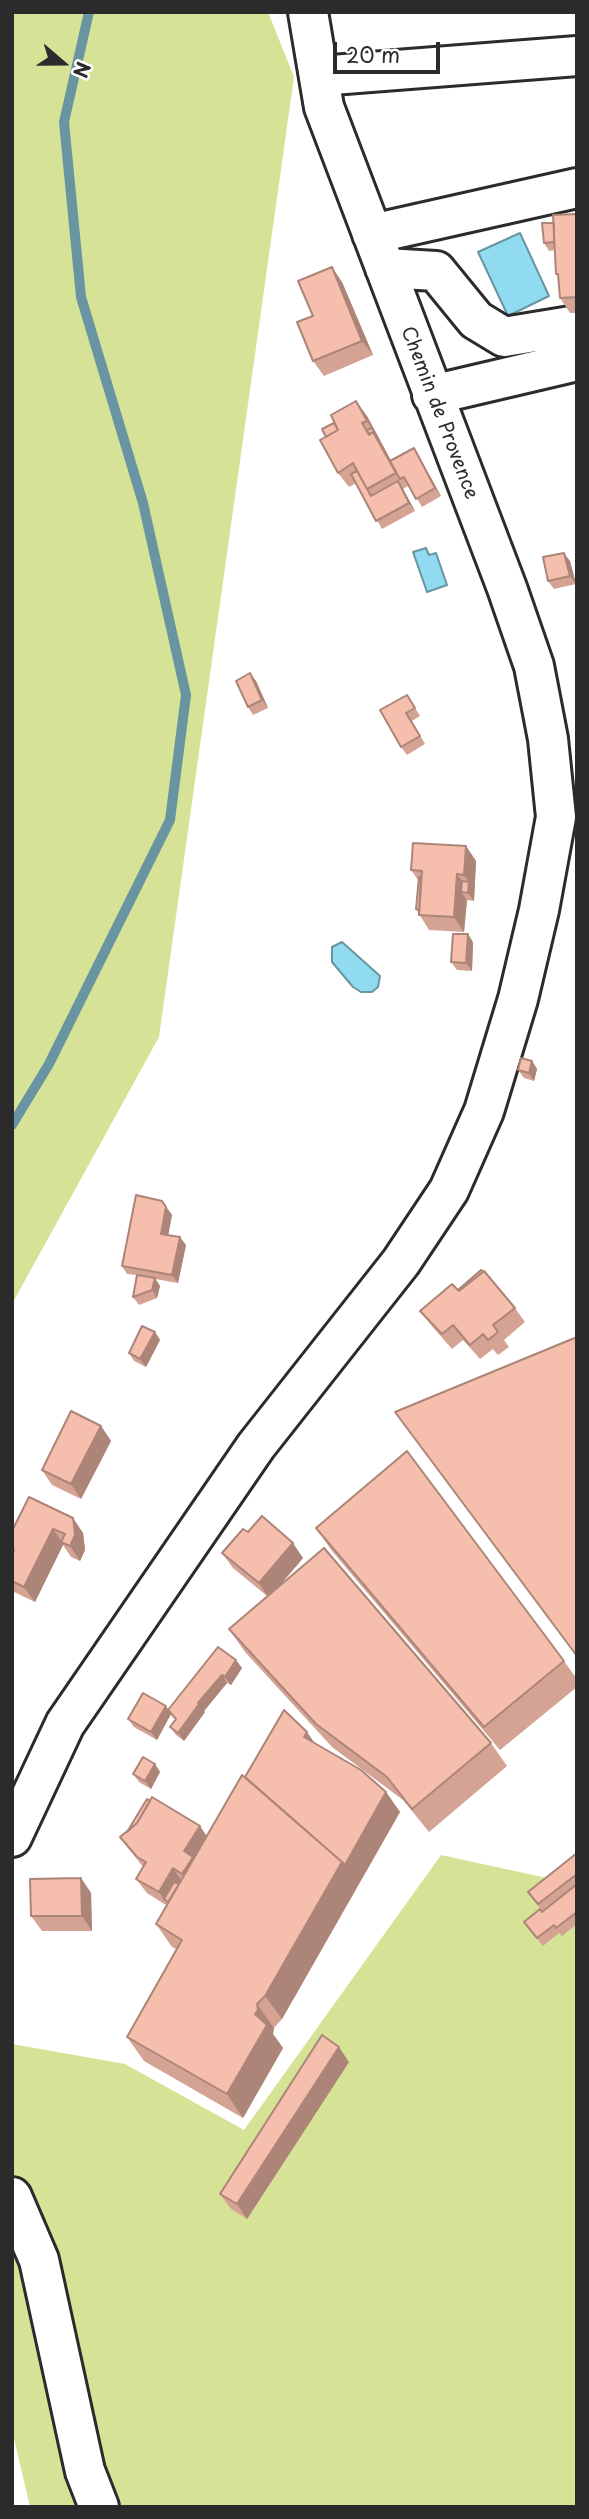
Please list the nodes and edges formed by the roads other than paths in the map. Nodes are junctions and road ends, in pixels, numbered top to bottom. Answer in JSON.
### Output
{"nodes":[{"id":1,"x":308,"y":12,"type":"edge"},
{"id":2,"x":577,"y":56,"type":"edge"},
{"id":3,"x":319,"y":76,"type":"junction"},
{"id":4,"x":577,"y":187,"type":"edge"},
{"id":5,"x":378,"y":251,"type":"junction"},
{"id":6,"x":577,"y":325,"type":"edge"},
{"id":7,"x":577,"y":361,"type":"edge"},
{"id":8,"x":432,"y":395,"type":"junction"},
{"id":9,"x":566,"y":812,"type":"edge"},
{"id":10,"x":12,"y":1837,"type":"edge"},
{"id":11,"x":12,"y":2197,"type":"edge"},
{"id":12,"x":99,"y":2507,"type":"edge"}],
"edges":[{"from":1,"to":3,"type":"street","name":"Chemin de Provence"},
{"from":2,"to":3,"type":"street"},
{"from":3,"to":5,"type":"street","name":"Chemin de Provence"},
{"from":4,"to":5,"type":"street"},
{"from":5,"to":6,"type":"street"},
{"from":5,"to":8,"type":"street","name":"Chemin de Provence"},
{"from":7,"to":8,"type":"street"},
{"from":8,"to":9,"type":"street","name":"Chemin de Provence"},
{"from":9,"to":10,"type":"street","name":"Chemin de Provence"},
{"from":11,"to":12,"type":"street"}]}
